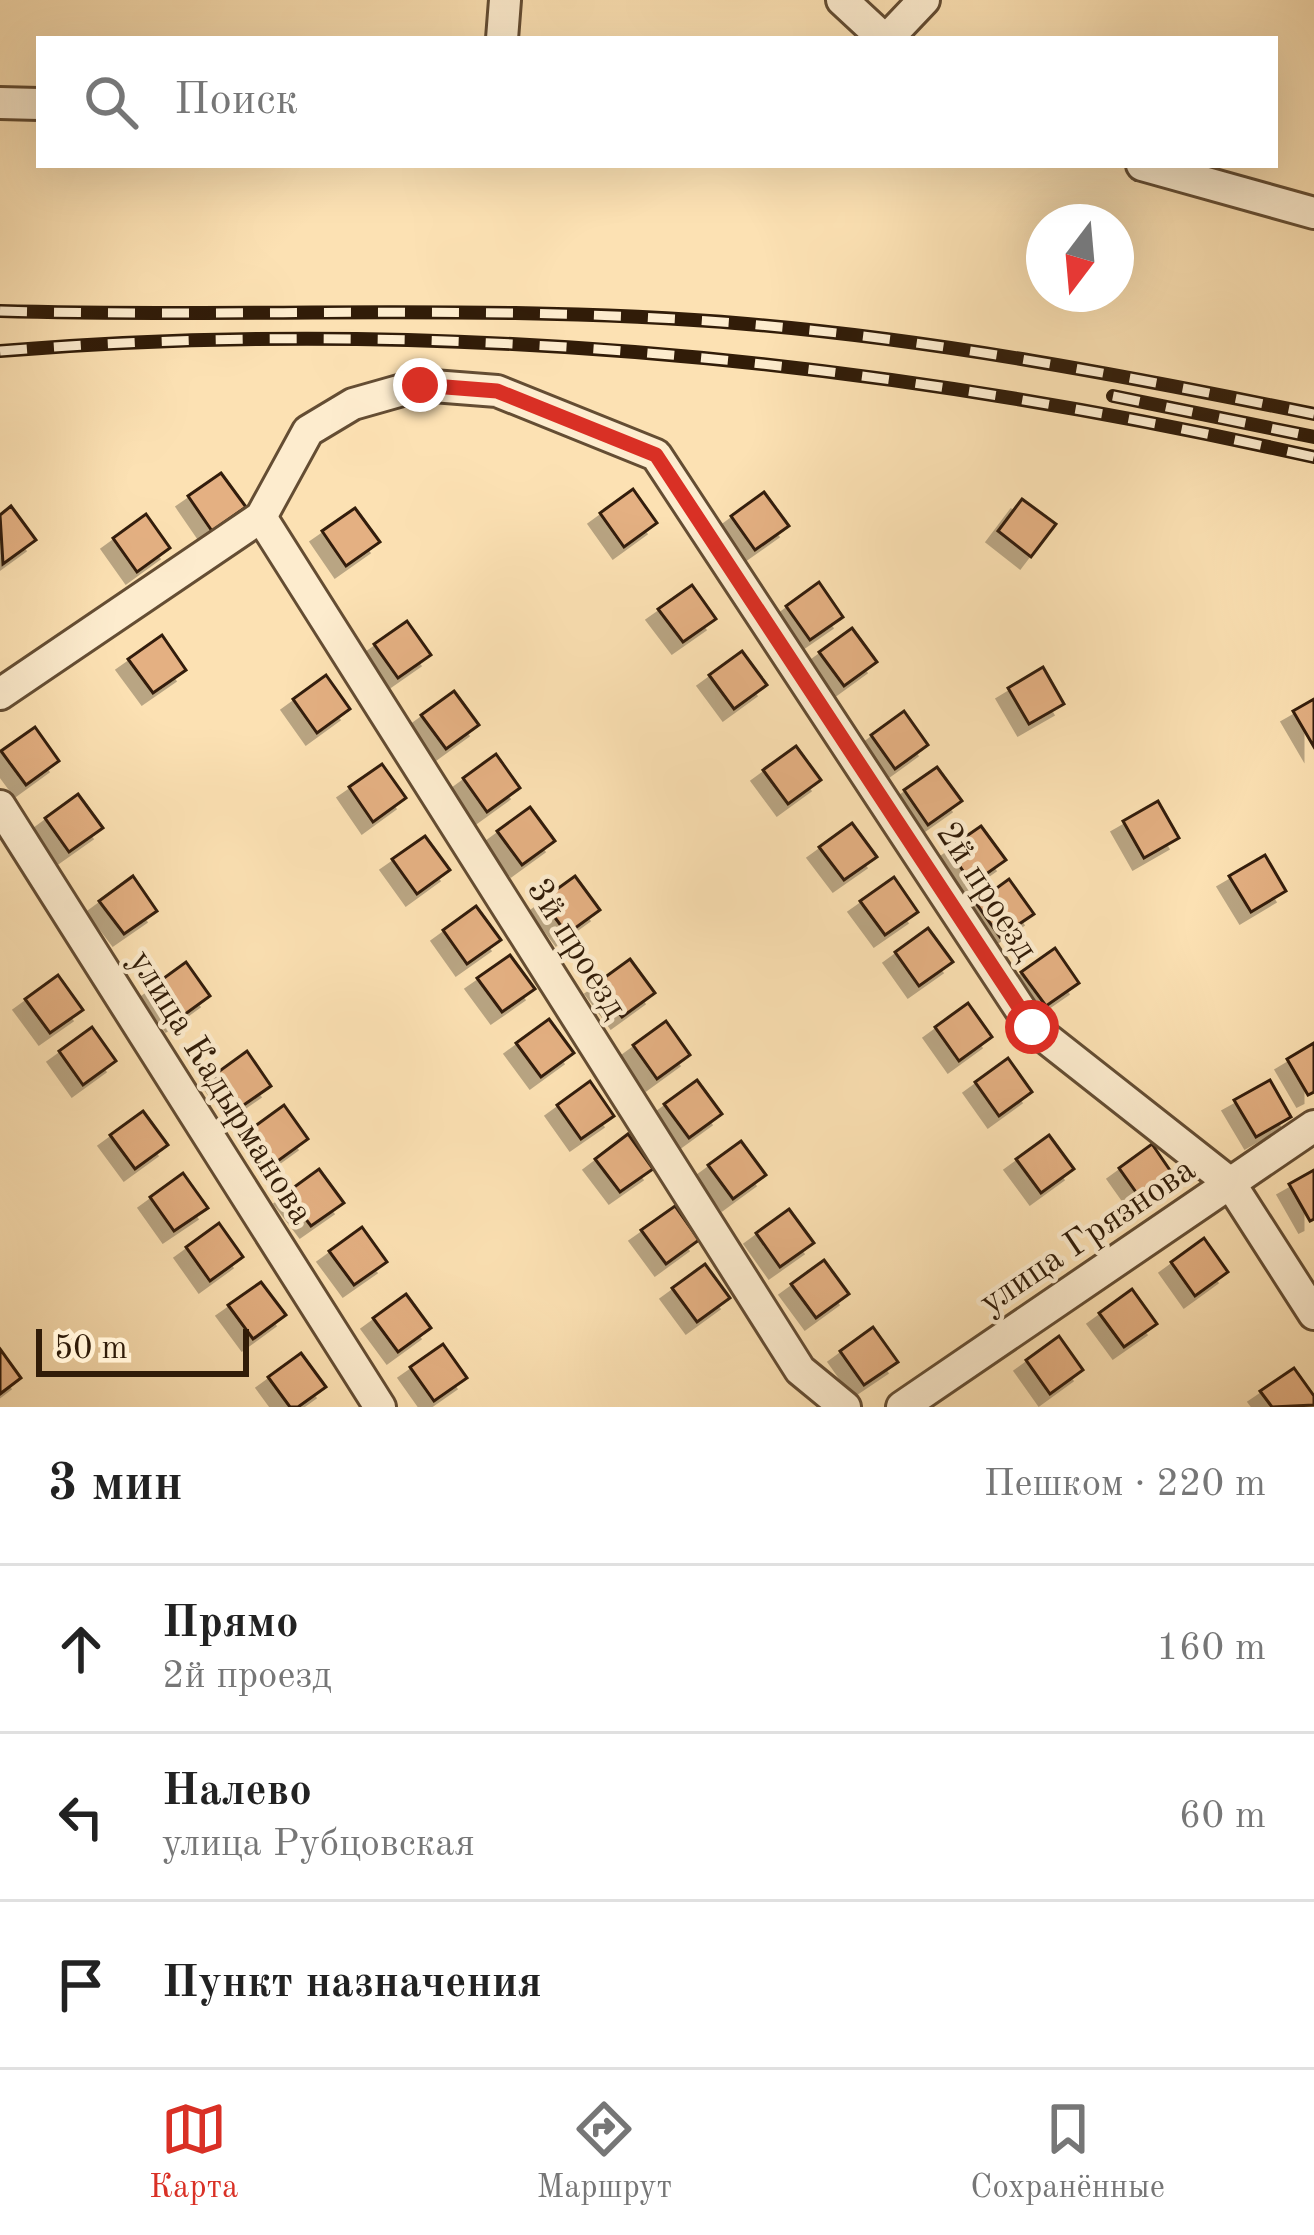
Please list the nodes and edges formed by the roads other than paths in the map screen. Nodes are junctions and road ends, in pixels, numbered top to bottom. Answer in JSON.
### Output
{"nodes":[{"id":1,"x":505,"y":0,"type":"edge"},
{"id":2,"x":842,"y":0,"type":"edge"},
{"id":3,"x":924,"y":0,"type":"edge"},
{"id":4,"x":502,"y":36,"type":"edge"},
{"id":5,"x":882,"y":36,"type":"edge"},
{"id":6,"x":888,"y":36,"type":"edge"},
{"id":7,"x":0,"y":103,"type":"edge"},
{"id":8,"x":36,"y":104,"type":"edge"},
{"id":9,"x":1153,"y":168,"type":"edge"},
{"id":10,"x":1314,"y":213,"type":"edge"},
{"id":11,"x":260,"y":517,"type":"junction"},
{"id":12,"x":0,"y":694,"type":"edge"},
{"id":13,"x":0,"y":806,"type":"edge"},
{"id":14,"x":1314,"y":1126,"type":"edge"},
{"id":15,"x":1230,"y":1183,"type":"junction"},
{"id":16,"x":1314,"y":1314,"type":"edge"},
{"id":17,"x":380,"y":1407,"type":"edge"},
{"id":18,"x":845,"y":1407,"type":"edge"},
{"id":19,"x":902,"y":1407,"type":"edge"}],
"edges":[{"from":1,"to":4,"type":"street"},
{"from":2,"to":5,"type":"street"},
{"from":3,"to":6,"type":"street"},
{"from":7,"to":8,"type":"street"},
{"from":9,"to":10,"type":"street"},
{"from":11,"to":12,"type":"street"},
{"from":11,"to":15,"type":"street","name":"2й проезд"},
{"from":11,"to":18,"type":"street","name":"3й проезд"},
{"from":13,"to":17,"type":"street","name":"улица Кадырманова"},
{"from":14,"to":15,"type":"street","name":"улица Грязнова"},
{"from":15,"to":16,"type":"street","name":"2й проезд"},
{"from":15,"to":19,"type":"street","name":"улица Грязнова"}]}
